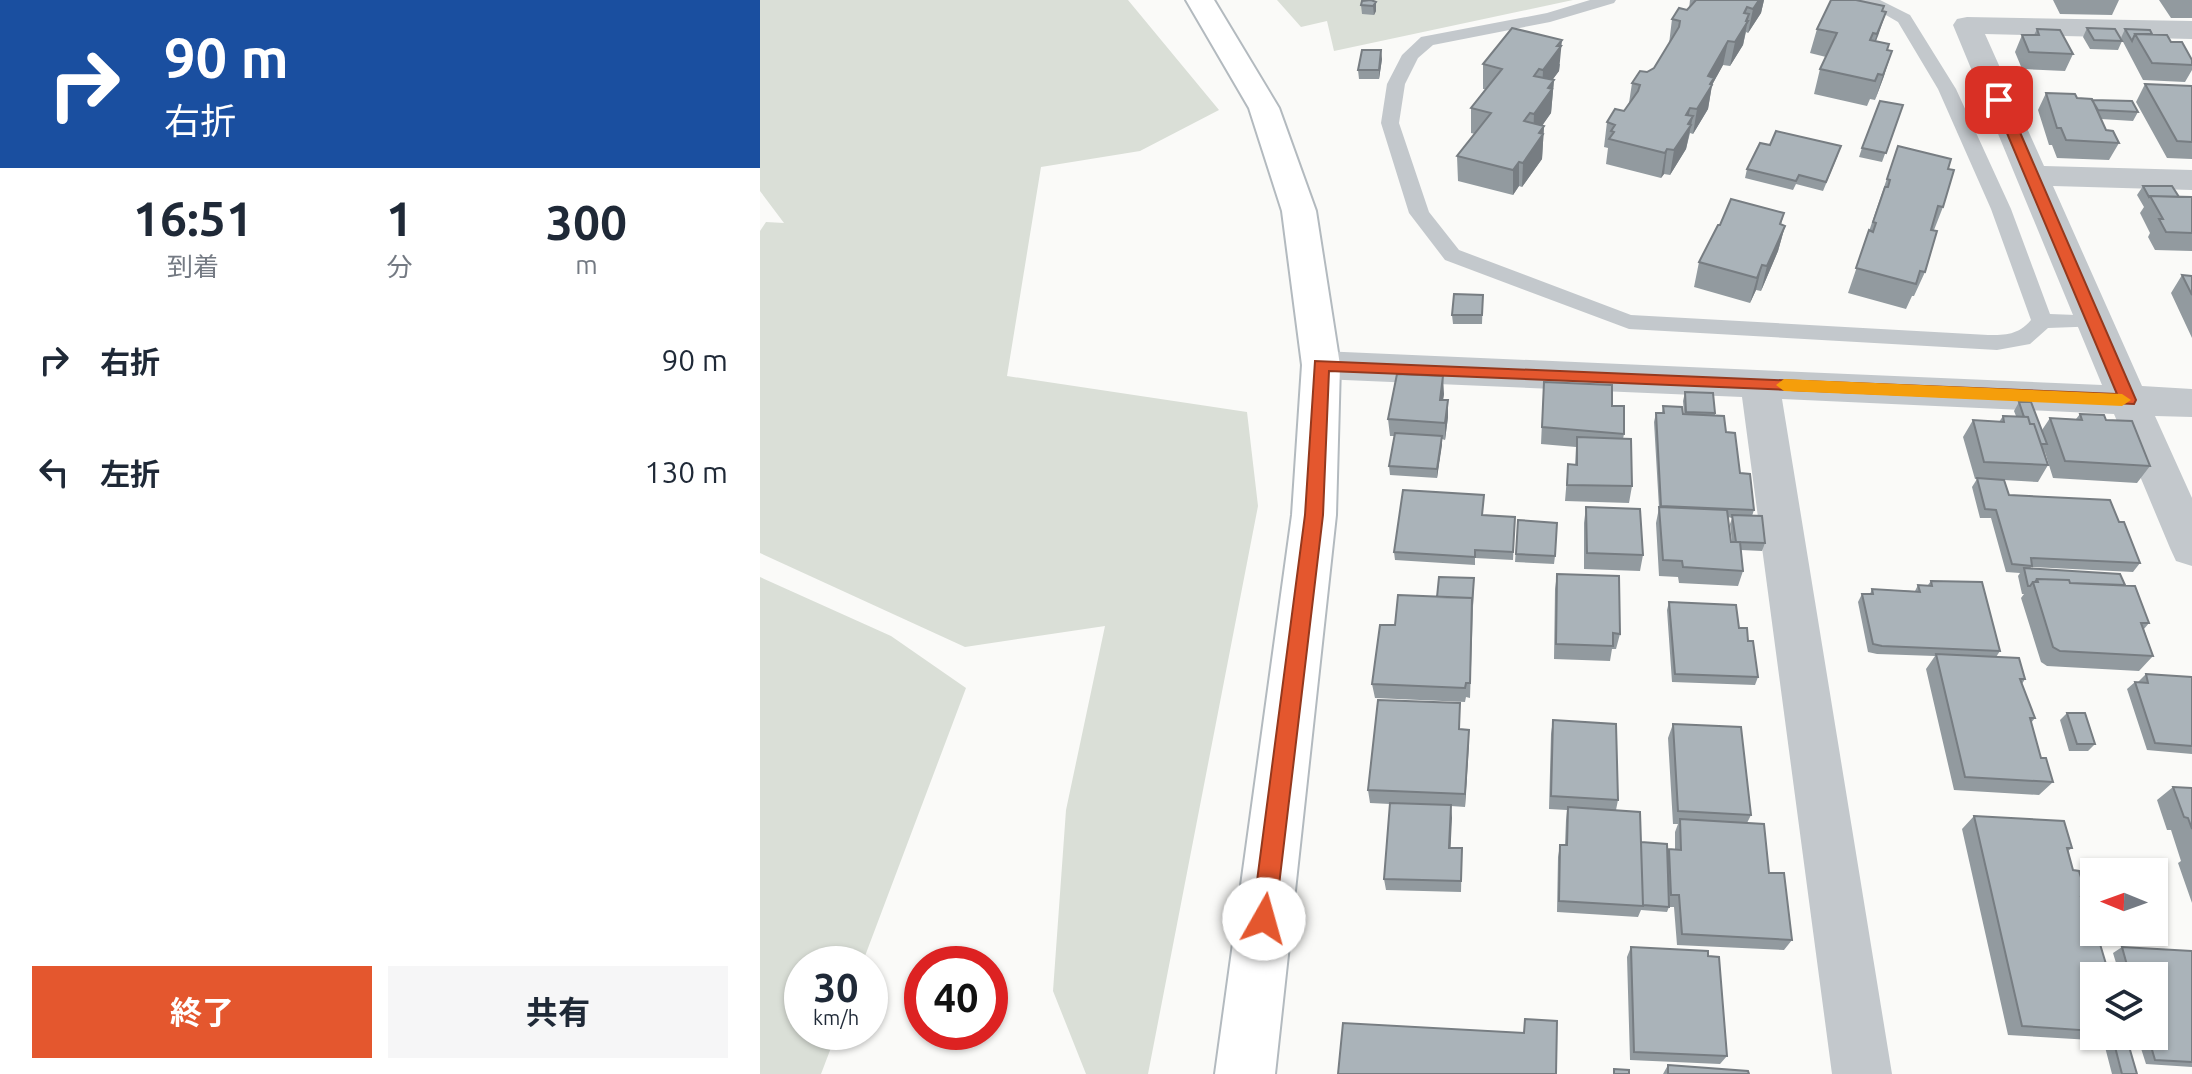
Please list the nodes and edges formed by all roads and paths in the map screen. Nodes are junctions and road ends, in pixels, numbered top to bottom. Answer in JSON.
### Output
{"nodes":[{"id":1,"x":1200,"y":0,"type":"edge"},
{"id":2,"x":1608,"y":0,"type":"edge"},
{"id":3,"x":1868,"y":0,"type":"edge"},
{"id":4,"x":2192,"y":30,"type":"edge"},
{"id":5,"x":2032,"y":175,"type":"junction"},
{"id":6,"x":2192,"y":180,"type":"edge"},
{"id":7,"x":2042,"y":321,"type":"junction"},
{"id":8,"x":2094,"y":321,"type":"junction"},
{"id":9,"x":1321,"y":365,"type":"junction"},
{"id":10,"x":1760,"y":384,"type":"junction"},
{"id":11,"x":2128,"y":400,"type":"junction"},
{"id":12,"x":2192,"y":403,"type":"edge"},
{"id":13,"x":2192,"y":548,"type":"edge"},
{"id":14,"x":1245,"y":1074,"type":"edge"},
{"id":15,"x":1862,"y":1074,"type":"edge"}],
"edges":[{"from":1,"to":9,"type":"street"},
{"from":2,"to":7,"type":"lane"},
{"from":3,"to":7,"type":"lane"},
{"from":4,"to":5,"type":"street"},
{"from":5,"to":6,"type":"street"},
{"from":5,"to":8,"type":"street"},
{"from":7,"to":8,"type":"lane"},
{"from":8,"to":11,"type":"street"},
{"from":9,"to":10,"type":"street"},
{"from":9,"to":14,"type":"street"},
{"from":10,"to":11,"type":"street"},
{"from":10,"to":15,"type":"street"},
{"from":11,"to":12,"type":"street"},
{"from":11,"to":13,"type":"street"}]}
